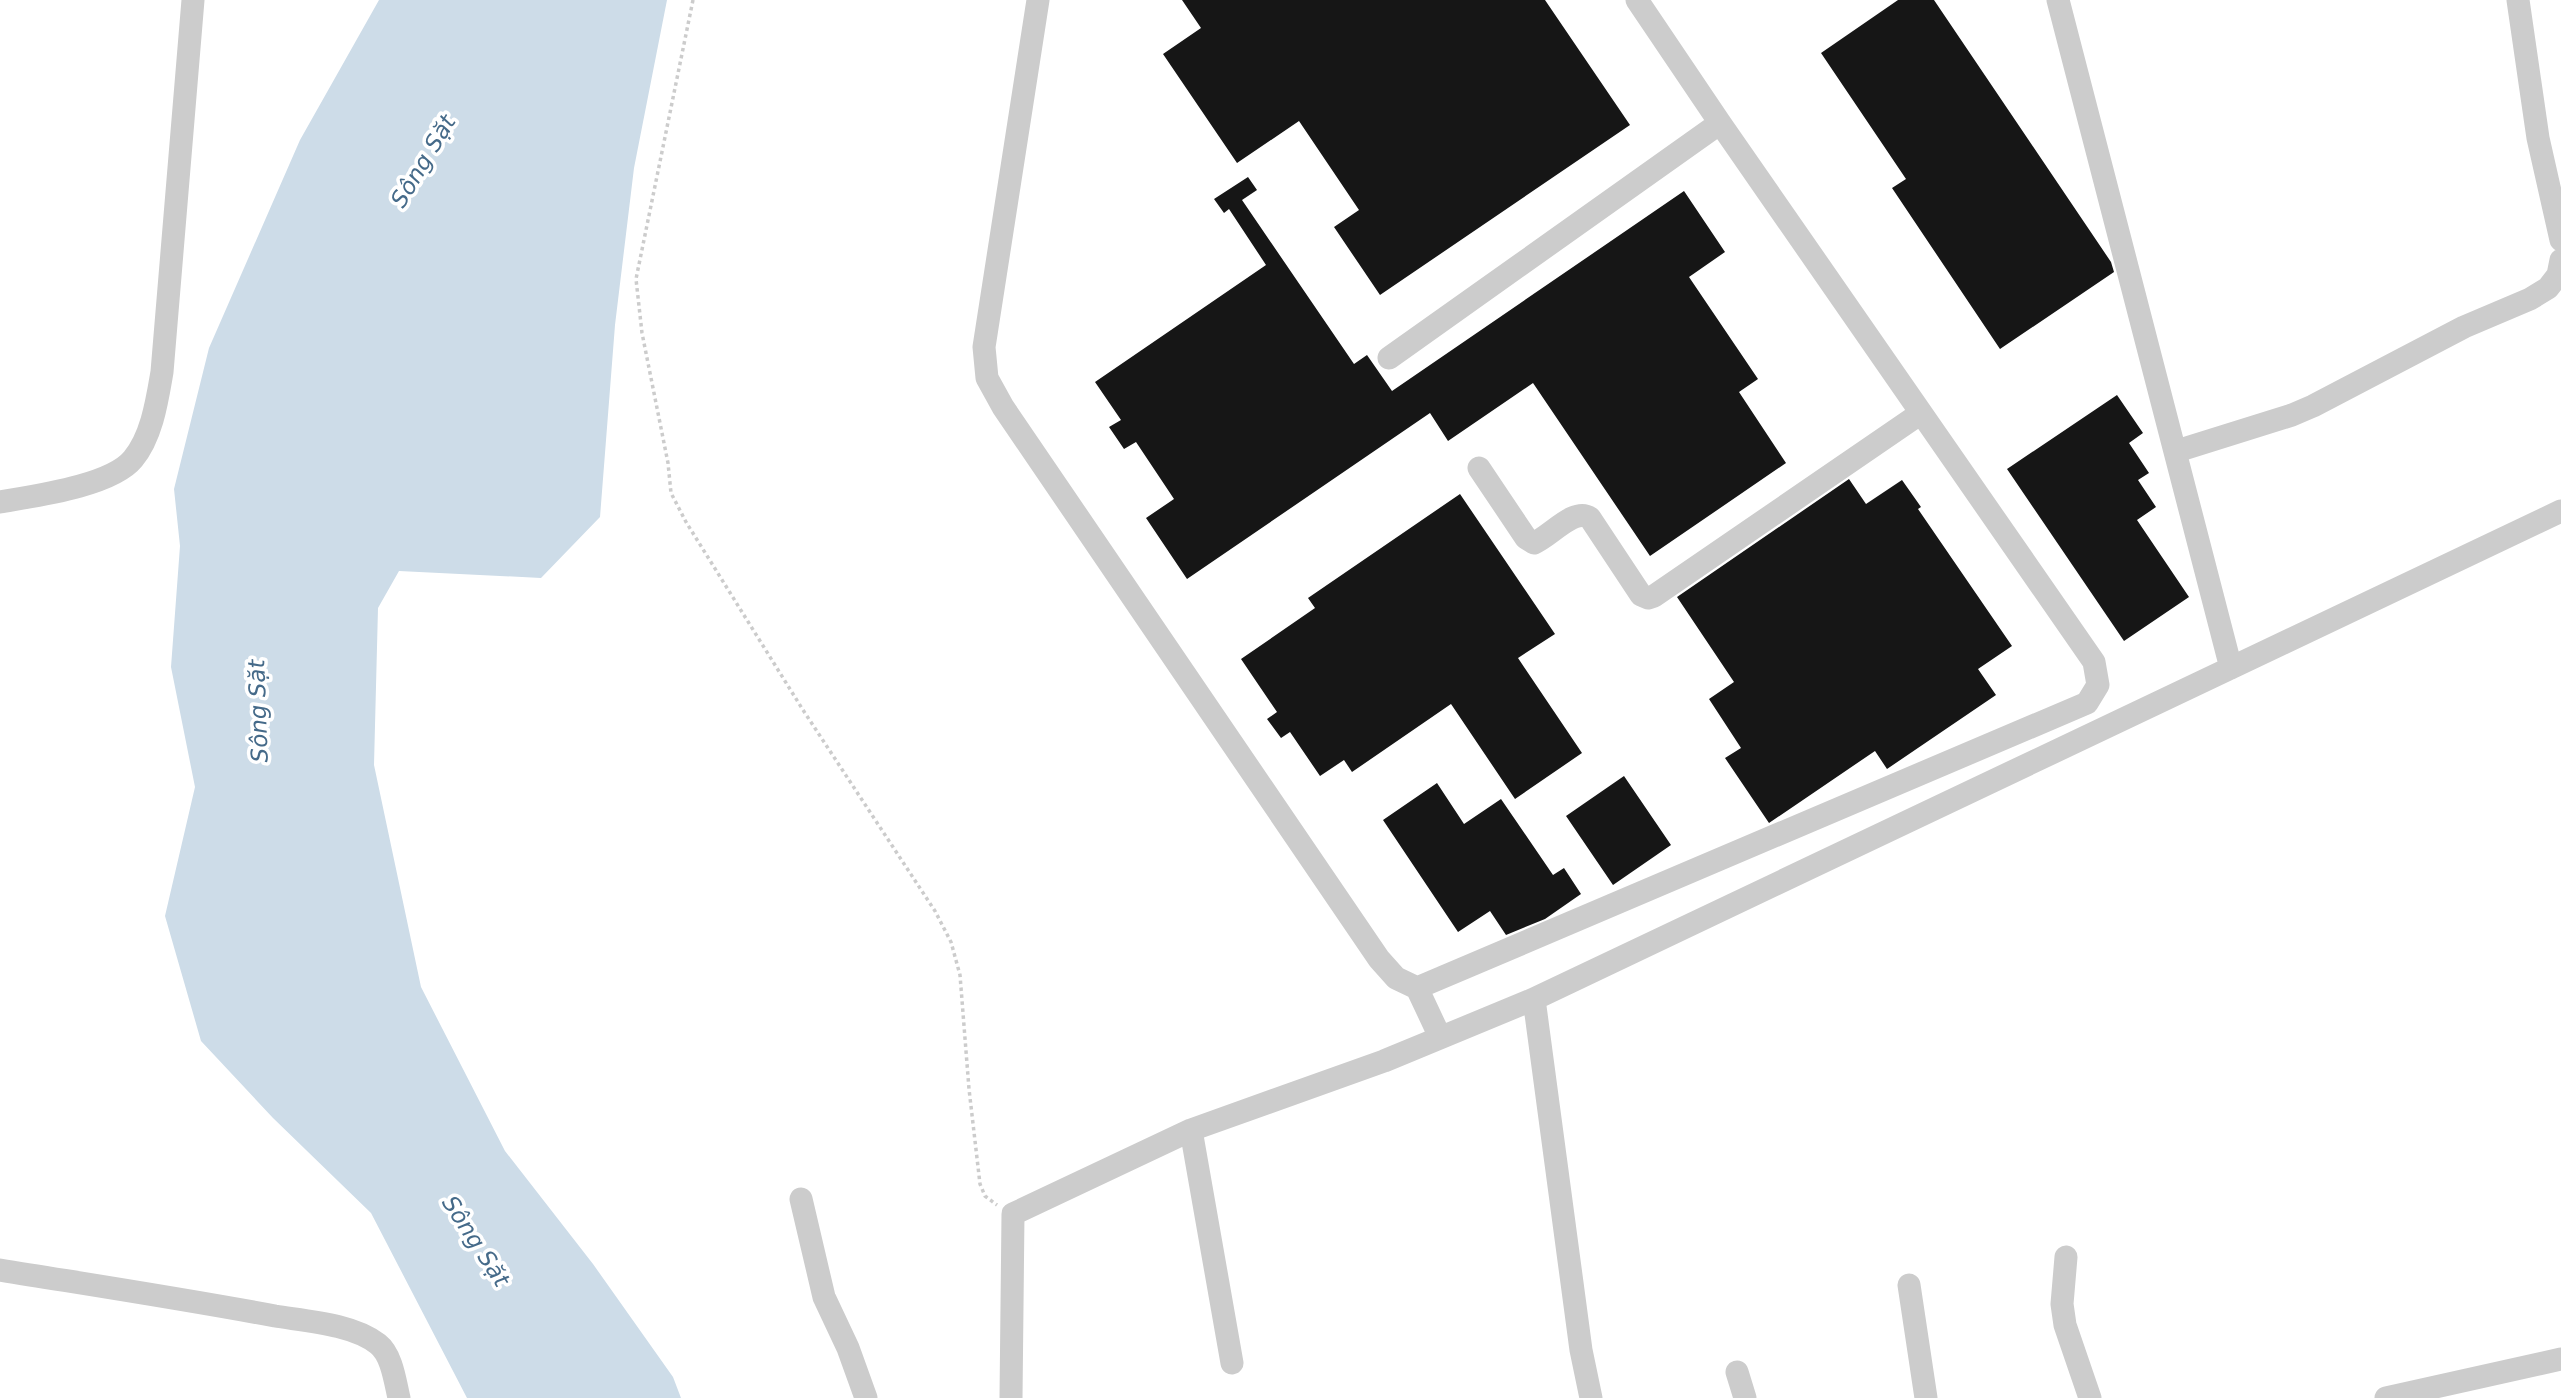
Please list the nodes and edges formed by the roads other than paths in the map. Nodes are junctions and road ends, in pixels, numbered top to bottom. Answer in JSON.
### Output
{"nodes":[{"id":1,"x":193,"y":0,"type":"edge"},
{"id":2,"x":1038,"y":0,"type":"edge"},
{"id":3,"x":1637,"y":0,"type":"edge"},
{"id":4,"x":2058,"y":0,"type":"edge"},
{"id":5,"x":2518,"y":0,"type":"edge"},
{"id":6,"x":1720,"y":123,"type":"junction"},
{"id":7,"x":2561,"y":240,"type":"edge"},
{"id":8,"x":2561,"y":260,"type":"edge"},
{"id":9,"x":1390,"y":358,"type":"dead end"},
{"id":10,"x":1921,"y":413,"type":"junction"},
{"id":11,"x":2176,"y":452,"type":"junction"},
{"id":12,"x":1479,"y":468,"type":"dead end"},
{"id":13,"x":0,"y":502,"type":"edge"},
{"id":14,"x":2561,"y":511,"type":"edge"},
{"id":15,"x":2231,"y":668,"type":"junction"},
{"id":16,"x":1417,"y":988,"type":"junction"},
{"id":17,"x":1534,"y":999,"type":"junction"},
{"id":18,"x":1440,"y":1037,"type":"junction"},
{"id":19,"x":1191,"y":1130,"type":"junction"},
{"id":20,"x":801,"y":1199,"type":"dead end"},
{"id":21,"x":2066,"y":1257,"type":"dead end"},
{"id":22,"x":0,"y":1270,"type":"edge"},
{"id":23,"x":1909,"y":1285,"type":"dead end"},
{"id":24,"x":2561,"y":1359,"type":"edge"},
{"id":25,"x":1232,"y":1363,"type":"dead end"},
{"id":26,"x":1737,"y":1372,"type":"dead end"},
{"id":27,"x":400,"y":1398,"type":"edge"},
{"id":28,"x":866,"y":1398,"type":"edge"},
{"id":29,"x":1011,"y":1398,"type":"edge"},
{"id":30,"x":1591,"y":1398,"type":"edge"},
{"id":31,"x":1745,"y":1398,"type":"edge"},
{"id":32,"x":1926,"y":1398,"type":"edge"},
{"id":33,"x":2090,"y":1398,"type":"edge"},
{"id":34,"x":2386,"y":1398,"type":"edge"}],
"edges":[{"from":1,"to":13,"type":"street"},
{"from":2,"to":16,"type":"street"},
{"from":3,"to":6,"type":"street"},
{"from":4,"to":11,"type":"street"},
{"from":5,"to":7,"type":"street"},
{"from":6,"to":9,"type":"street"},
{"from":6,"to":10,"type":"street"},
{"from":8,"to":11,"type":"street"},
{"from":10,"to":12,"type":"street"},
{"from":10,"to":16,"type":"street"},
{"from":11,"to":15,"type":"street"},
{"from":14,"to":15,"type":"street"},
{"from":15,"to":17,"type":"street"},
{"from":16,"to":18,"type":"street"},
{"from":17,"to":18,"type":"street"},
{"from":17,"to":30,"type":"street"},
{"from":18,"to":19,"type":"street"},
{"from":19,"to":25,"type":"street"},
{"from":19,"to":29,"type":"street"},
{"from":20,"to":28,"type":"street"},
{"from":21,"to":33,"type":"street"},
{"from":22,"to":27,"type":"street"},
{"from":23,"to":32,"type":"street"},
{"from":24,"to":34,"type":"street"},
{"from":26,"to":31,"type":"street"}]}
